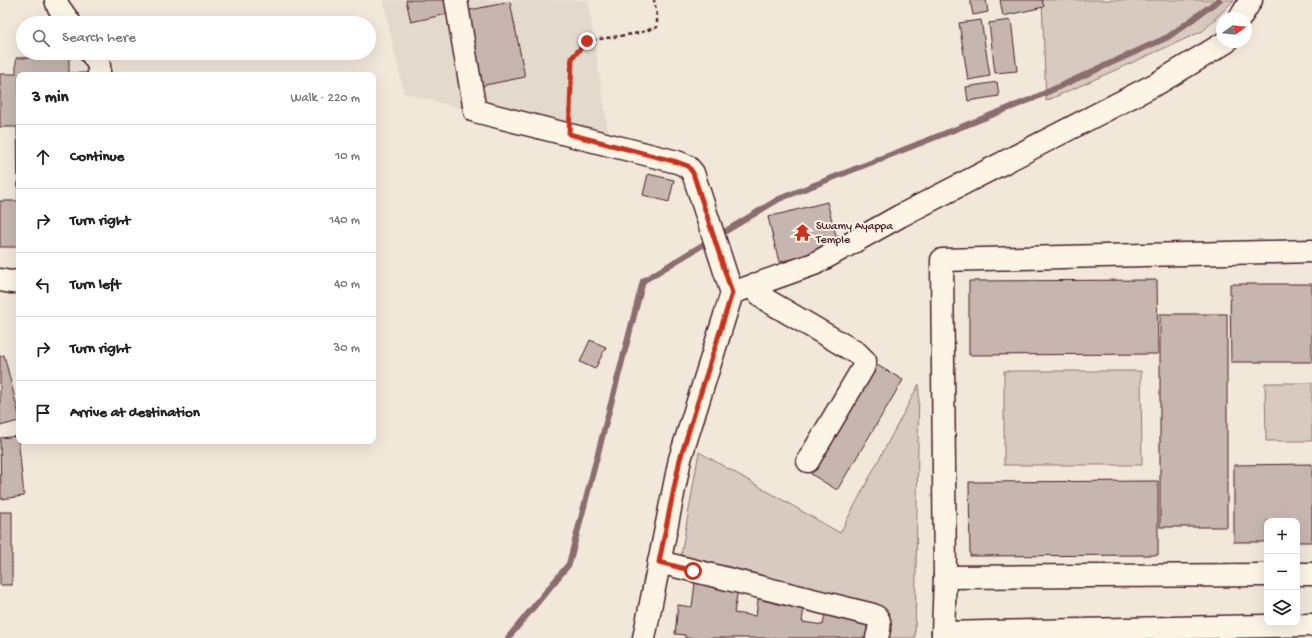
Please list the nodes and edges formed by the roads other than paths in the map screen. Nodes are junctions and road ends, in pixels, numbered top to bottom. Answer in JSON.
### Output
{"nodes":[{"id":1,"x":56,"y":0,"type":"edge"},
{"id":2,"x":456,"y":0,"type":"edge"},
{"id":3,"x":1251,"y":0,"type":"edge"},
{"id":4,"x":1244,"y":12,"type":"edge"},
{"id":5,"x":65,"y":16,"type":"edge"},
{"id":6,"x":1216,"y":48,"type":"edge"},
{"id":7,"x":96,"y":60,"type":"edge"},
{"id":8,"x":99,"y":72,"type":"edge"},
{"id":9,"x":1312,"y":252,"type":"edge"},
{"id":10,"x":0,"y":280,"type":"edge"},
{"id":11,"x":16,"y":281,"type":"edge"},
{"id":12,"x":741,"y":290,"type":"junction"},
{"id":13,"x":808,"y":461,"type":"dead end"},
{"id":14,"x":659,"y":562,"type":"junction"},
{"id":15,"x":1264,"y":574,"type":"edge"},
{"id":16,"x":1300,"y":574,"type":"edge"},
{"id":17,"x":1312,"y":574,"type":"edge"},
{"id":18,"x":945,"y":577,"type":"junction"},
{"id":19,"x":1312,"y":625,"type":"edge"},
{"id":20,"x":1073,"y":634,"type":"edge"},
{"id":21,"x":943,"y":635,"type":"edge"},
{"id":22,"x":644,"y":638,"type":"edge"},
{"id":23,"x":877,"y":638,"type":"edge"}],
"edges":[{"from":1,"to":5,"type":"street"},
{"from":2,"to":12,"type":"street"},
{"from":3,"to":4,"type":"street"},
{"from":6,"to":12,"type":"street"},
{"from":7,"to":8,"type":"street"},
{"from":9,"to":18,"type":"street"},
{"from":10,"to":11,"type":"street"},
{"from":12,"to":13,"type":"street"},
{"from":12,"to":14,"type":"street"},
{"from":14,"to":22,"type":"street"},
{"from":14,"to":23,"type":"street"},
{"from":15,"to":18,"type":"street"},
{"from":16,"to":17,"type":"street"},
{"from":18,"to":21,"type":"street"},
{"from":19,"to":20,"type":"street"},
{"from":20,"to":21,"type":"street"}]}
